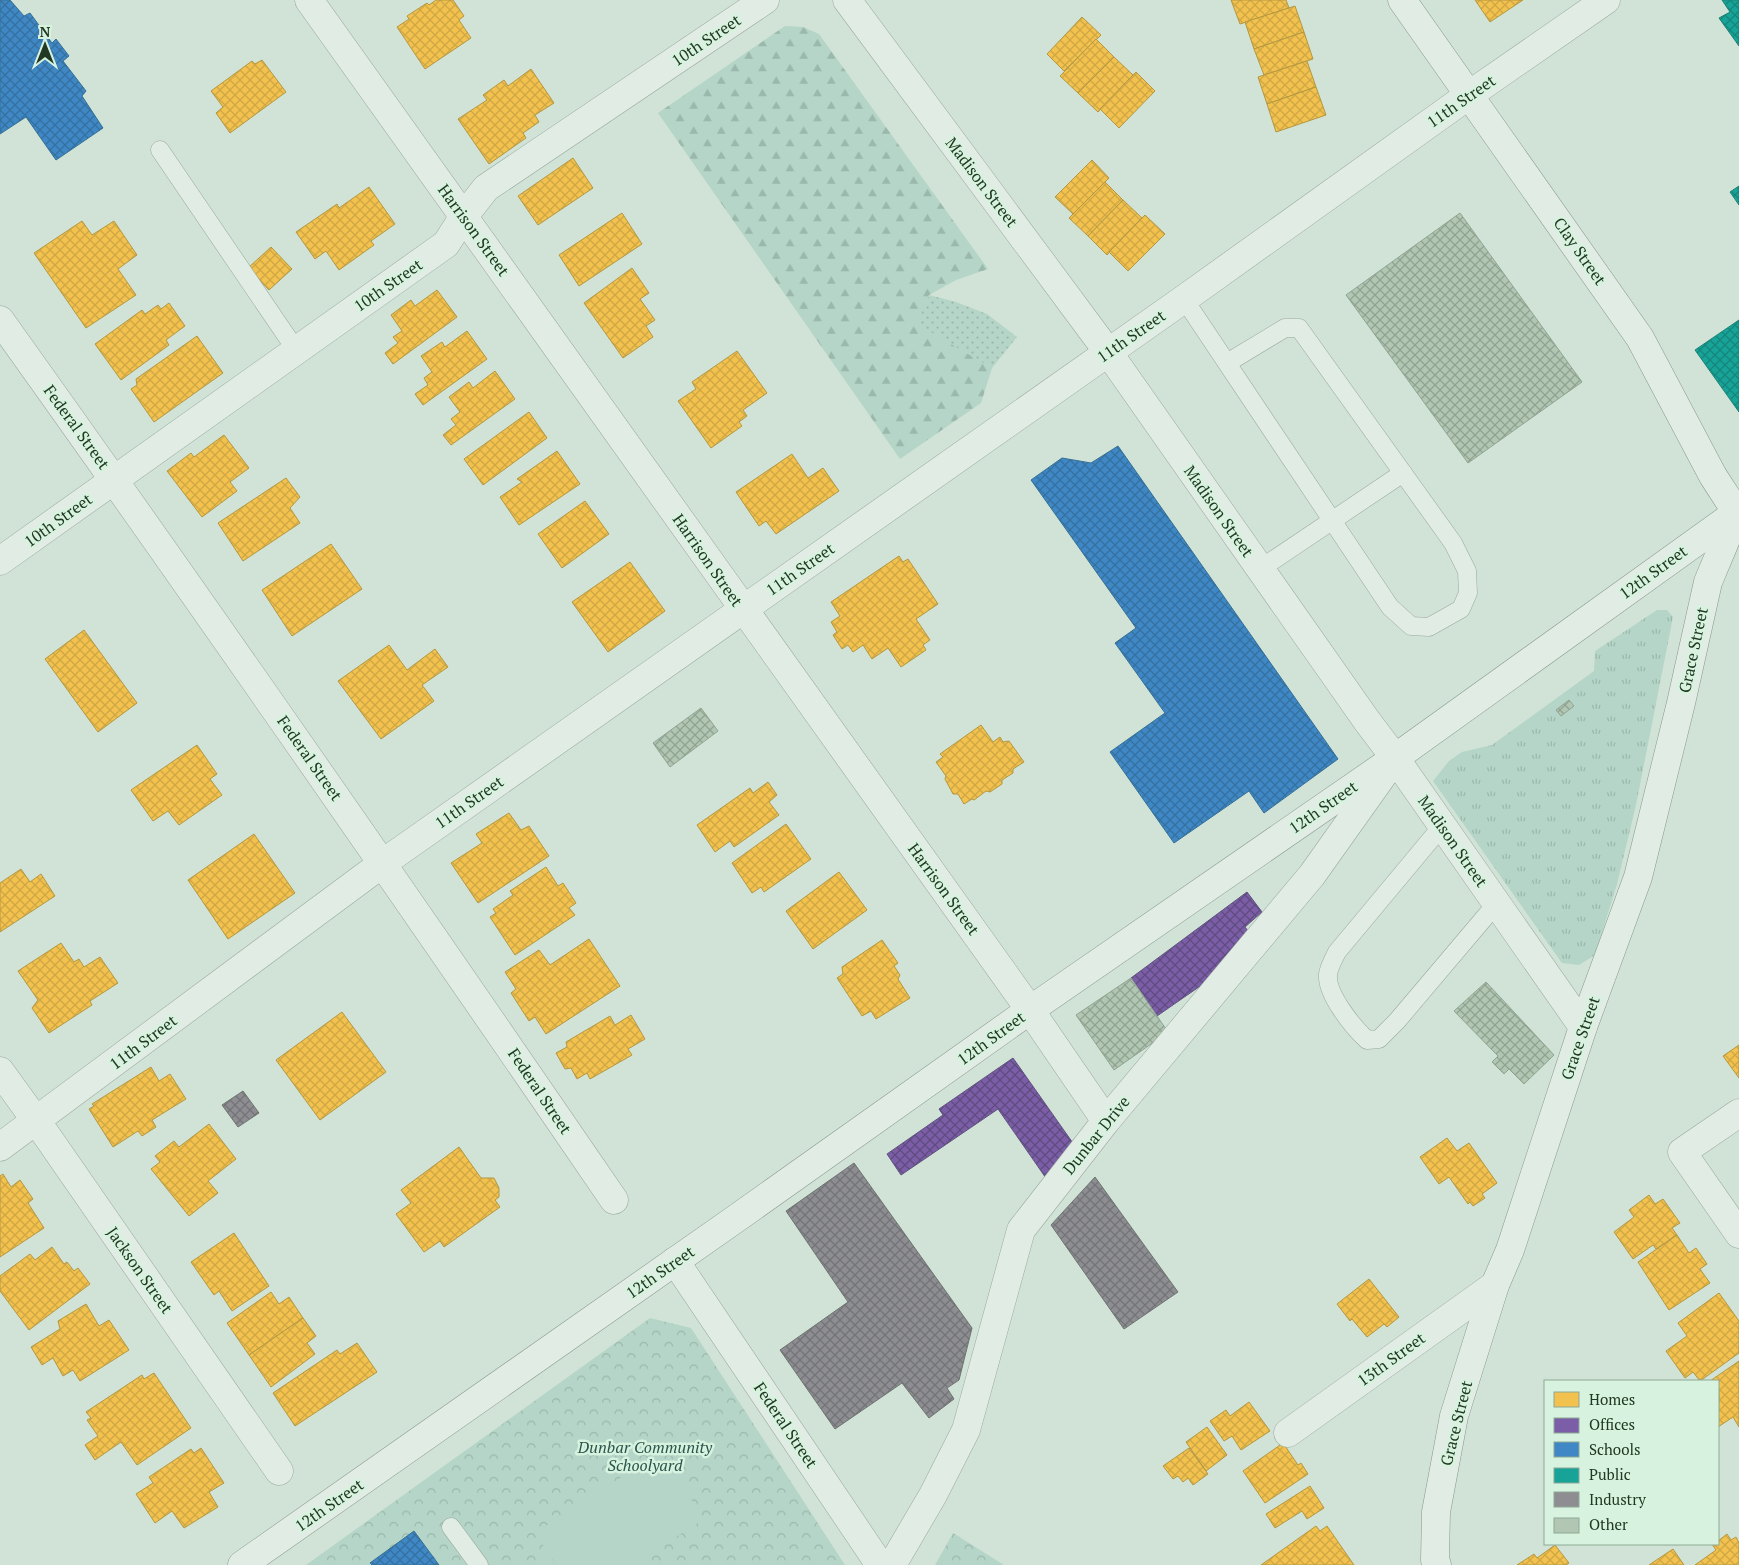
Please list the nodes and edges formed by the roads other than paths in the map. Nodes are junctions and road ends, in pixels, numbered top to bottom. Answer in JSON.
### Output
{"nodes":[{"id":1,"x":309,"y":0,"type":"edge"},
{"id":2,"x":765,"y":0,"type":"edge"},
{"id":3,"x":847,"y":0,"type":"edge"},
{"id":4,"x":1402,"y":0,"type":"edge"},
{"id":5,"x":1606,"y":0,"type":"edge"},
{"id":6,"x":1469,"y":95,"type":"junction"},
{"id":7,"x":160,"y":150,"type":"dead end"},
{"id":8,"x":464,"y":216,"type":"junction"},
{"id":9,"x":1184,"y":299,"type":"junction"},
{"id":10,"x":0,"y":320,"type":"edge"},
{"id":11,"x":296,"y":350,"type":"junction"},
{"id":12,"x":1108,"y":352,"type":"junction"},
{"id":13,"x":1227,"y":363,"type":"junction"},
{"id":14,"x":1403,"y":473,"type":"junction"},
{"id":15,"x":114,"y":479,"type":"junction"},
{"id":16,"x":1738,"y":513,"type":"edge"},
{"id":17,"x":1332,"y":520,"type":"junction"},
{"id":18,"x":0,"y":561,"type":"edge"},
{"id":19,"x":1260,"y":569,"type":"junction"},
{"id":20,"x":743,"y":609,"type":"junction"},
{"id":21,"x":1395,"y":758,"type":"junction"},
{"id":22,"x":1442,"y":826,"type":"junction"},
{"id":23,"x":383,"y":862,"type":"junction"},
{"id":24,"x":1496,"y":904,"type":"junction"},
{"id":25,"x":1030,"y":1010,"type":"junction"},
{"id":26,"x":1583,"y":1027,"type":"junction"},
{"id":27,"x":0,"y":1071,"type":"edge"},
{"id":28,"x":1739,"y":1113,"type":"edge"},
{"id":29,"x":37,"y":1121,"type":"junction"},
{"id":30,"x":1106,"y":1121,"type":"junction"},
{"id":31,"x":0,"y":1147,"type":"edge"},
{"id":32,"x":614,"y":1200,"type":"dead end"},
{"id":33,"x":1739,"y":1234,"type":"edge"},
{"id":34,"x":675,"y":1261,"type":"junction"},
{"id":35,"x":1495,"y":1285,"type":"junction"},
{"id":36,"x":1288,"y":1433,"type":"dead end"},
{"id":37,"x":278,"y":1471,"type":"dead end"},
{"id":38,"x":451,"y":1528,"type":"dead end"},
{"id":39,"x":242,"y":1565,"type":"edge"},
{"id":40,"x":479,"y":1565,"type":"edge"},
{"id":41,"x":880,"y":1565,"type":"edge"},
{"id":42,"x":892,"y":1565,"type":"edge"},
{"id":43,"x":1437,"y":1565,"type":"edge"}],
"edges":[{"from":1,"to":8,"type":"street","name":"Harrison Street"},
{"from":2,"to":8,"type":"street","name":"10th Street"},
{"from":3,"to":12,"type":"street","name":"Madison Street"},
{"from":4,"to":6,"type":"street","name":"Clay Street"},
{"from":5,"to":6,"type":"street","name":"11th Street"},
{"from":6,"to":9,"type":"street","name":"11th Street"},
{"from":6,"to":16,"type":"street","name":"Clay Street"},
{"from":7,"to":11,"type":"lane"},
{"from":8,"to":11,"type":"street","name":"10th Street"},
{"from":8,"to":20,"type":"street","name":"Harrison Street"},
{"from":9,"to":12,"type":"street","name":"11th Street"},
{"from":9,"to":13,"type":"lane"},
{"from":10,"to":15,"type":"street","name":"Federal Street"},
{"from":11,"to":15,"type":"street","name":"10th Street"},
{"from":12,"to":19,"type":"street","name":"Madison Street"},
{"from":12,"to":20,"type":"street","name":"11th Street"},
{"from":13,"to":14,"type":"lane"},
{"from":13,"to":17,"type":"lane"},
{"from":14,"to":17,"type":"lane"},
{"from":14,"to":17,"type":"lane"},
{"from":15,"to":18,"type":"street","name":"10th Street"},
{"from":15,"to":23,"type":"street","name":"Federal Street"},
{"from":16,"to":21,"type":"street","name":"12th Street"},
{"from":16,"to":26,"type":"street","name":"Grace Street"},
{"from":17,"to":19,"type":"lane"},
{"from":19,"to":21,"type":"street","name":"Madison Street"},
{"from":20,"to":23,"type":"street","name":"11th Street"},
{"from":20,"to":25,"type":"street","name":"Harrison Street"},
{"from":21,"to":22,"type":"street","name":"Madison Street"},
{"from":21,"to":25,"type":"street","name":"12th Street"},
{"from":21,"to":30,"type":"street","name":"Dunbar Drive"},
{"from":22,"to":24,"type":"street","name":"Madison Street"},
{"from":22,"to":24,"type":"lane"},
{"from":23,"to":29,"type":"street","name":"11th Street"},
{"from":23,"to":32,"type":"street","name":"Federal Street"},
{"from":24,"to":26,"type":"street","name":"Madison Street"},
{"from":25,"to":30,"type":"street","name":"Harrison Street"},
{"from":25,"to":34,"type":"street","name":"12th Street"},
{"from":26,"to":35,"type":"street","name":"Grace Street"},
{"from":27,"to":29,"type":"street","name":"Jackson Street"},
{"from":28,"to":33,"type":"street"},
{"from":29,"to":31,"type":"street","name":"11th Street"},
{"from":29,"to":37,"type":"street","name":"Jackson Street"},
{"from":30,"to":42,"type":"street","name":"Dunbar Drive"},
{"from":34,"to":39,"type":"street","name":"12th Street"},
{"from":34,"to":41,"type":"street","name":"Federal Street"},
{"from":35,"to":36,"type":"street","name":"13th Street"},
{"from":35,"to":43,"type":"street","name":"Grace Street"},
{"from":38,"to":40,"type":"lane"}]}
